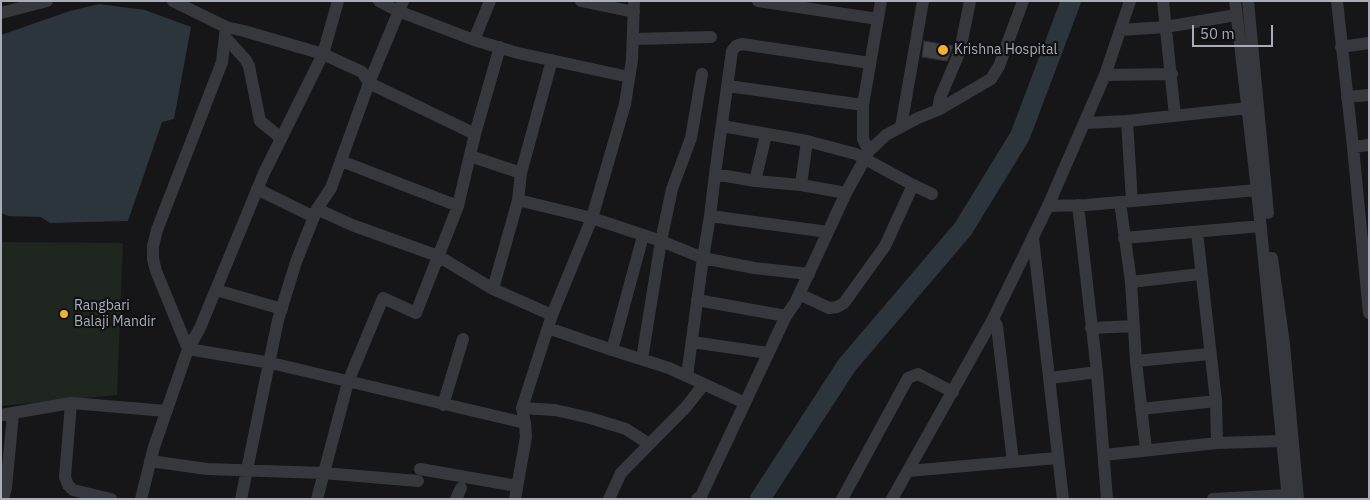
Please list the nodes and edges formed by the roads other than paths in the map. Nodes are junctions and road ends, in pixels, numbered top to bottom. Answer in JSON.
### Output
{"nodes":[{"id":1,"x":47,"y":1,"type":"edge"},
{"id":2,"x":173,"y":1,"type":"edge"},
{"id":3,"x":338,"y":1,"type":"edge"},
{"id":4,"x":379,"y":1,"type":"edge"},
{"id":5,"x":490,"y":1,"type":"edge"},
{"id":6,"x":581,"y":1,"type":"edge"},
{"id":7,"x":881,"y":1,"type":"edge"},
{"id":8,"x":923,"y":1,"type":"edge"},
{"id":9,"x":970,"y":1,"type":"edge"},
{"id":10,"x":1023,"y":1,"type":"edge"},
{"id":11,"x":1130,"y":1,"type":"edge"},
{"id":12,"x":1163,"y":1,"type":"edge"},
{"id":13,"x":1235,"y":1,"type":"edge"},
{"id":14,"x":1248,"y":1,"type":"edge"},
{"id":15,"x":1337,"y":1,"type":"edge"},
{"id":16,"x":761,"y":2,"type":"edge"},
{"id":17,"x":801,"y":5,"type":"edge"},
{"id":18,"x":401,"y":6,"type":"edge"},
{"id":19,"x":634,"y":7,"type":"edge"},
{"id":20,"x":1,"y":13,"type":"edge"},
{"id":21,"x":1236,"y":16,"type":"junction"},
{"id":22,"x":878,"y":19,"type":"junction"},
{"id":23,"x":1166,"y":26,"type":"junction"},
{"id":24,"x":1120,"y":30,"type":"junction"},
{"id":25,"x":226,"y":32,"type":"junction"},
{"id":26,"x":711,"y":37,"type":"dead end"},
{"id":27,"x":634,"y":39,"type":"junction"},
{"id":28,"x":474,"y":40,"type":"junction"},
{"id":29,"x":1369,"y":43,"type":"edge"},
{"id":30,"x":500,"y":47,"type":"junction"},
{"id":31,"x":1341,"y":47,"type":"junction"},
{"id":32,"x":323,"y":54,"type":"junction"},
{"id":33,"x":552,"y":60,"type":"junction"},
{"id":34,"x":870,"y":63,"type":"junction"},
{"id":35,"x":702,"y":74,"type":"dead end"},
{"id":36,"x":1172,"y":74,"type":"junction"},
{"id":37,"x":1105,"y":75,"type":"junction"},
{"id":38,"x":629,"y":77,"type":"junction"},
{"id":39,"x":369,"y":82,"type":"junction"},
{"id":40,"x":728,"y":86,"type":"junction"},
{"id":41,"x":1369,"y":95,"type":"edge"},
{"id":42,"x":1347,"y":97,"type":"junction"},
{"id":43,"x":863,"y":104,"type":"junction"},
{"id":44,"x":1248,"y":108,"type":"junction"},
{"id":45,"x":938,"y":110,"type":"junction"},
{"id":46,"x":1175,"y":116,"type":"junction"},
{"id":47,"x":1127,"y":121,"type":"junction"},
{"id":48,"x":1086,"y":123,"type":"junction"},
{"id":49,"x":722,"y":126,"type":"junction"},
{"id":50,"x":901,"y":127,"type":"junction"},
{"id":51,"x":475,"y":134,"type":"junction"},
{"id":52,"x":766,"y":134,"type":"junction"},
{"id":53,"x":281,"y":138,"type":"junction"},
{"id":54,"x":807,"y":141,"type":"junction"},
{"id":55,"x":1369,"y":145,"type":"edge"},
{"id":56,"x":1354,"y":147,"type":"junction"},
{"id":57,"x":867,"y":155,"type":"junction"},
{"id":58,"x":470,"y":156,"type":"junction"},
{"id":59,"x":341,"y":161,"type":"junction"},
{"id":60,"x":521,"y":173,"type":"junction"},
{"id":61,"x":714,"y":174,"type":"junction"},
{"id":62,"x":755,"y":181,"type":"junction"},
{"id":63,"x":801,"y":185,"type":"junction"},
{"id":64,"x":913,"y":185,"type":"junction"},
{"id":65,"x":257,"y":189,"type":"junction"},
{"id":66,"x":1257,"y":190,"type":"junction"},
{"id":67,"x":846,"y":193,"type":"junction"},
{"id":68,"x":932,"y":194,"type":"dead end"},
{"id":69,"x":1363,"y":199,"type":"edge"},
{"id":70,"x":518,"y":200,"type":"junction"},
{"id":71,"x":1126,"y":202,"type":"junction"},
{"id":72,"x":1078,"y":205,"type":"junction"},
{"id":73,"x":458,"y":206,"type":"junction"},
{"id":74,"x":1048,"y":206,"type":"junction"},
{"id":75,"x":315,"y":213,"type":"junction"},
{"id":76,"x":710,"y":216,"type":"junction"},
{"id":77,"x":592,"y":218,"type":"junction"},
{"id":78,"x":1261,"y":226,"type":"junction"},
{"id":79,"x":828,"y":232,"type":"junction"},
{"id":80,"x":1196,"y":232,"type":"junction"},
{"id":81,"x":643,"y":236,"type":"junction"},
{"id":82,"x":1032,"y":237,"type":"junction"},
{"id":83,"x":1124,"y":238,"type":"junction"},
{"id":84,"x":661,"y":241,"type":"junction"},
{"id":85,"x":1365,"y":250,"type":"edge"},
{"id":86,"x":438,"y":256,"type":"junction"},
{"id":87,"x":703,"y":258,"type":"junction"},
{"id":88,"x":809,"y":274,"type":"junction"},
{"id":89,"x":1200,"y":274,"type":"junction"},
{"id":90,"x":1131,"y":282,"type":"junction"},
{"id":91,"x":493,"y":289,"type":"junction"},
{"id":92,"x":216,"y":290,"type":"junction"},
{"id":93,"x":799,"y":294,"type":"junction"},
{"id":94,"x":697,"y":300,"type":"junction"},
{"id":95,"x":282,"y":309,"type":"junction"},
{"id":96,"x":1369,"y":313,"type":"edge"},
{"id":97,"x":552,"y":314,"type":"junction"},
{"id":98,"x":786,"y":316,"type":"junction"},
{"id":99,"x":993,"y":319,"type":"junction"},
{"id":100,"x":1134,"y":326,"type":"junction"},
{"id":101,"x":548,"y":328,"type":"junction"},
{"id":102,"x":1091,"y":328,"type":"junction"},
{"id":103,"x":462,"y":339,"type":"dead end"},
{"id":104,"x":692,"y":342,"type":"junction"},
{"id":105,"x":188,"y":349,"type":"junction"},
{"id":106,"x":612,"y":350,"type":"junction"},
{"id":107,"x":768,"y":353,"type":"junction"},
{"id":108,"x":1209,"y":354,"type":"junction"},
{"id":109,"x":642,"y":359,"type":"junction"},
{"id":110,"x":1136,"y":361,"type":"junction"},
{"id":111,"x":270,"y":363,"type":"junction"},
{"id":112,"x":1096,"y":372,"type":"junction"},
{"id":113,"x":687,"y":376,"type":"junction"},
{"id":114,"x":1050,"y":378,"type":"junction"},
{"id":115,"x":348,"y":382,"type":"junction"},
{"id":116,"x":704,"y":384,"type":"junction"},
{"id":117,"x":953,"y":392,"type":"junction"},
{"id":118,"x":1216,"y":400,"type":"junction"},
{"id":119,"x":71,"y":403,"type":"junction"},
{"id":120,"x":745,"y":403,"type":"junction"},
{"id":121,"x":443,"y":405,"type":"junction"},
{"id":122,"x":522,"y":408,"type":"junction"},
{"id":123,"x":1141,"y":409,"type":"junction"},
{"id":124,"x":166,"y":411,"type":"junction"},
{"id":125,"x":7,"y":415,"type":"edge"},
{"id":126,"x":525,"y":423,"type":"junction"},
{"id":127,"x":1283,"y":441,"type":"junction"},
{"id":128,"x":1217,"y":443,"type":"junction"},
{"id":129,"x":649,"y":444,"type":"junction"},
{"id":130,"x":1146,"y":450,"type":"junction"},
{"id":131,"x":1104,"y":455,"type":"junction"},
{"id":132,"x":1057,"y":458,"type":"junction"},
{"id":133,"x":150,"y":460,"type":"junction"},
{"id":134,"x":1013,"y":462,"type":"junction"},
{"id":135,"x":247,"y":470,"type":"junction"},
{"id":136,"x":908,"y":471,"type":"junction"},
{"id":137,"x":323,"y":473,"type":"junction"},
{"id":138,"x":518,"y":486,"type":"junction"},
{"id":139,"x":1291,"y":498,"type":"edge"},
{"id":140,"x":3,"y":499,"type":"edge"},
{"id":141,"x":111,"y":499,"type":"edge"},
{"id":142,"x":141,"y":499,"type":"edge"},
{"id":143,"x":241,"y":499,"type":"edge"},
{"id":144,"x":317,"y":499,"type":"edge"},
{"id":145,"x":514,"y":499,"type":"edge"},
{"id":146,"x":609,"y":499,"type":"edge"},
{"id":147,"x":697,"y":499,"type":"edge"},
{"id":148,"x":842,"y":499,"type":"edge"},
{"id":149,"x":892,"y":499,"type":"edge"},
{"id":150,"x":1063,"y":499,"type":"edge"},
{"id":151,"x":1107,"y":499,"type":"edge"},
{"id":152,"x":1214,"y":499,"type":"edge"}],
"edges":[{"from":1,"to":20,"type":"street"},
{"from":2,"to":25,"type":"street"},
{"from":3,"to":32,"type":"street"},
{"from":4,"to":18,"type":"street"},
{"from":5,"to":28,"type":"street"},
{"from":6,"to":19,"type":"street"},
{"from":7,"to":22,"type":"street"},
{"from":8,"to":50,"type":"street"},
{"from":9,"to":45,"type":"street"},
{"from":10,"to":45,"type":"street"},
{"from":11,"to":24,"type":"street"},
{"from":12,"to":23,"type":"street"},
{"from":13,"to":21,"type":"street"},
{"from":14,"to":139,"type":"street"},
{"from":15,"to":31,"type":"street"},
{"from":16,"to":17,"type":"street"},
{"from":17,"to":22,"type":"street"},
{"from":18,"to":28,"type":"street"},
{"from":18,"to":39,"type":"street"},
{"from":19,"to":27,"type":"street"},
{"from":21,"to":23,"type":"street"},
{"from":21,"to":44,"type":"street"},
{"from":22,"to":34,"type":"street"},
{"from":23,"to":24,"type":"street"},
{"from":23,"to":36,"type":"street"},
{"from":24,"to":37,"type":"street"},
{"from":25,"to":32,"type":"street"},
{"from":25,"to":53,"type":"street"},
{"from":25,"to":105,"type":"street"},
{"from":26,"to":27,"type":"street"},
{"from":27,"to":38,"type":"street"},
{"from":28,"to":30,"type":"street"},
{"from":29,"to":31,"type":"street"},
{"from":30,"to":33,"type":"street"},
{"from":30,"to":51,"type":"street"},
{"from":31,"to":42,"type":"street"},
{"from":32,"to":39,"type":"street"},
{"from":32,"to":53,"type":"street"},
{"from":33,"to":38,"type":"street"},
{"from":33,"to":60,"type":"street"},
{"from":34,"to":40,"type":"street"},
{"from":34,"to":43,"type":"street"},
{"from":35,"to":84,"type":"street"},
{"from":36,"to":37,"type":"street"},
{"from":36,"to":46,"type":"street"},
{"from":37,"to":48,"type":"street"},
{"from":38,"to":77,"type":"street"},
{"from":39,"to":51,"type":"street"},
{"from":39,"to":59,"type":"street"},
{"from":40,"to":43,"type":"street"},
{"from":40,"to":49,"type":"street"},
{"from":41,"to":42,"type":"street"},
{"from":42,"to":56,"type":"street"},
{"from":43,"to":57,"type":"street"},
{"from":44,"to":46,"type":"street"},
{"from":44,"to":66,"type":"street"},
{"from":45,"to":50,"type":"street"},
{"from":46,"to":47,"type":"street"},
{"from":47,"to":48,"type":"street"},
{"from":47,"to":71,"type":"street"},
{"from":48,"to":74,"type":"street"},
{"from":49,"to":52,"type":"street"},
{"from":49,"to":61,"type":"street"},
{"from":50,"to":57,"type":"street"},
{"from":51,"to":58,"type":"street"},
{"from":52,"to":54,"type":"street"},
{"from":52,"to":62,"type":"street"},
{"from":53,"to":65,"type":"street"},
{"from":54,"to":57,"type":"street"},
{"from":54,"to":63,"type":"street"},
{"from":55,"to":56,"type":"street"},
{"from":56,"to":69,"type":"street"},
{"from":57,"to":64,"type":"street"},
{"from":57,"to":67,"type":"street"},
{"from":58,"to":60,"type":"street"},
{"from":58,"to":73,"type":"street"},
{"from":59,"to":73,"type":"street"},
{"from":59,"to":75,"type":"street"},
{"from":60,"to":70,"type":"street"},
{"from":61,"to":62,"type":"street"},
{"from":61,"to":76,"type":"street"},
{"from":62,"to":63,"type":"street"},
{"from":63,"to":67,"type":"street"},
{"from":64,"to":68,"type":"street"},
{"from":64,"to":93,"type":"street"},
{"from":65,"to":75,"type":"street"},
{"from":65,"to":92,"type":"street"},
{"from":66,"to":71,"type":"street"},
{"from":66,"to":78,"type":"street"},
{"from":67,"to":79,"type":"street"},
{"from":69,"to":85,"type":"street"},
{"from":70,"to":77,"type":"street"},
{"from":70,"to":91,"type":"street"},
{"from":71,"to":72,"type":"street"},
{"from":71,"to":83,"type":"street"},
{"from":72,"to":74,"type":"street"},
{"from":72,"to":102,"type":"street"},
{"from":73,"to":86,"type":"street"},
{"from":74,"to":82,"type":"street"},
{"from":75,"to":86,"type":"street"},
{"from":75,"to":95,"type":"street"},
{"from":76,"to":79,"type":"street"},
{"from":76,"to":87,"type":"street"},
{"from":77,"to":81,"type":"street"},
{"from":77,"to":97,"type":"street"},
{"from":78,"to":80,"type":"street"},
{"from":78,"to":127,"type":"street"},
{"from":79,"to":88,"type":"street"},
{"from":80,"to":83,"type":"street"},
{"from":80,"to":89,"type":"street"},
{"from":81,"to":84,"type":"street"},
{"from":81,"to":106,"type":"street"},
{"from":82,"to":99,"type":"street"},
{"from":82,"to":114,"type":"street"},
{"from":83,"to":90,"type":"street"},
{"from":84,"to":87,"type":"street"},
{"from":84,"to":109,"type":"street"},
{"from":85,"to":96,"type":"street"},
{"from":86,"to":91,"type":"street"},
{"from":86,"to":115,"type":"street"},
{"from":87,"to":88,"type":"street"},
{"from":87,"to":94,"type":"street"},
{"from":88,"to":93,"type":"street"},
{"from":89,"to":90,"type":"street"},
{"from":89,"to":108,"type":"street"},
{"from":90,"to":100,"type":"street"},
{"from":91,"to":97,"type":"street"},
{"from":92,"to":95,"type":"street"},
{"from":92,"to":105,"type":"street"},
{"from":93,"to":98,"type":"street"},
{"from":94,"to":98,"type":"street"},
{"from":94,"to":104,"type":"street"},
{"from":95,"to":111,"type":"street"},
{"from":97,"to":101,"type":"street"},
{"from":98,"to":107,"type":"street"},
{"from":99,"to":117,"type":"street"},
{"from":99,"to":134,"type":"street"},
{"from":100,"to":102,"type":"street"},
{"from":100,"to":110,"type":"street"},
{"from":101,"to":106,"type":"street"},
{"from":101,"to":122,"type":"street"},
{"from":102,"to":112,"type":"street"},
{"from":103,"to":121,"type":"street"},
{"from":104,"to":107,"type":"street"},
{"from":104,"to":113,"type":"street"},
{"from":105,"to":111,"type":"street"},
{"from":105,"to":124,"type":"street"},
{"from":106,"to":109,"type":"street"},
{"from":107,"to":120,"type":"street"},
{"from":108,"to":110,"type":"street"},
{"from":108,"to":118,"type":"street"},
{"from":109,"to":113,"type":"street"},
{"from":110,"to":123,"type":"street"},
{"from":111,"to":115,"type":"street"},
{"from":111,"to":135,"type":"street"},
{"from":112,"to":114,"type":"street"},
{"from":112,"to":131,"type":"street"},
{"from":113,"to":116,"type":"street"},
{"from":114,"to":132,"type":"street"},
{"from":115,"to":121,"type":"street"},
{"from":115,"to":137,"type":"street"},
{"from":116,"to":120,"type":"street"},
{"from":116,"to":129,"type":"street"},
{"from":117,"to":136,"type":"street"},
{"from":117,"to":148,"type":"street"},
{"from":118,"to":123,"type":"street"},
{"from":118,"to":128,"type":"street"},
{"from":119,"to":124,"type":"street"},
{"from":119,"to":125,"type":"street"},
{"from":119,"to":141,"type":"street"},
{"from":120,"to":147,"type":"street"},
{"from":121,"to":126,"type":"street"},
{"from":122,"to":126,"type":"street"},
{"from":122,"to":129,"type":"street"},
{"from":123,"to":130,"type":"street"},
{"from":124,"to":133,"type":"street"},
{"from":125,"to":140,"type":"street"},
{"from":126,"to":138,"type":"street"},
{"from":127,"to":128,"type":"street"},
{"from":127,"to":139,"type":"street"},
{"from":128,"to":130,"type":"street"},
{"from":129,"to":146,"type":"street"},
{"from":130,"to":131,"type":"street"},
{"from":131,"to":151,"type":"street"},
{"from":132,"to":134,"type":"street"},
{"from":132,"to":150,"type":"street"},
{"from":133,"to":135,"type":"street"},
{"from":133,"to":142,"type":"street"},
{"from":134,"to":136,"type":"street"},
{"from":135,"to":137,"type":"street"},
{"from":135,"to":143,"type":"street"},
{"from":136,"to":149,"type":"street"},
{"from":137,"to":138,"type":"street"},
{"from":137,"to":144,"type":"street"},
{"from":138,"to":145,"type":"street"},
{"from":139,"to":152,"type":"street"}]}
